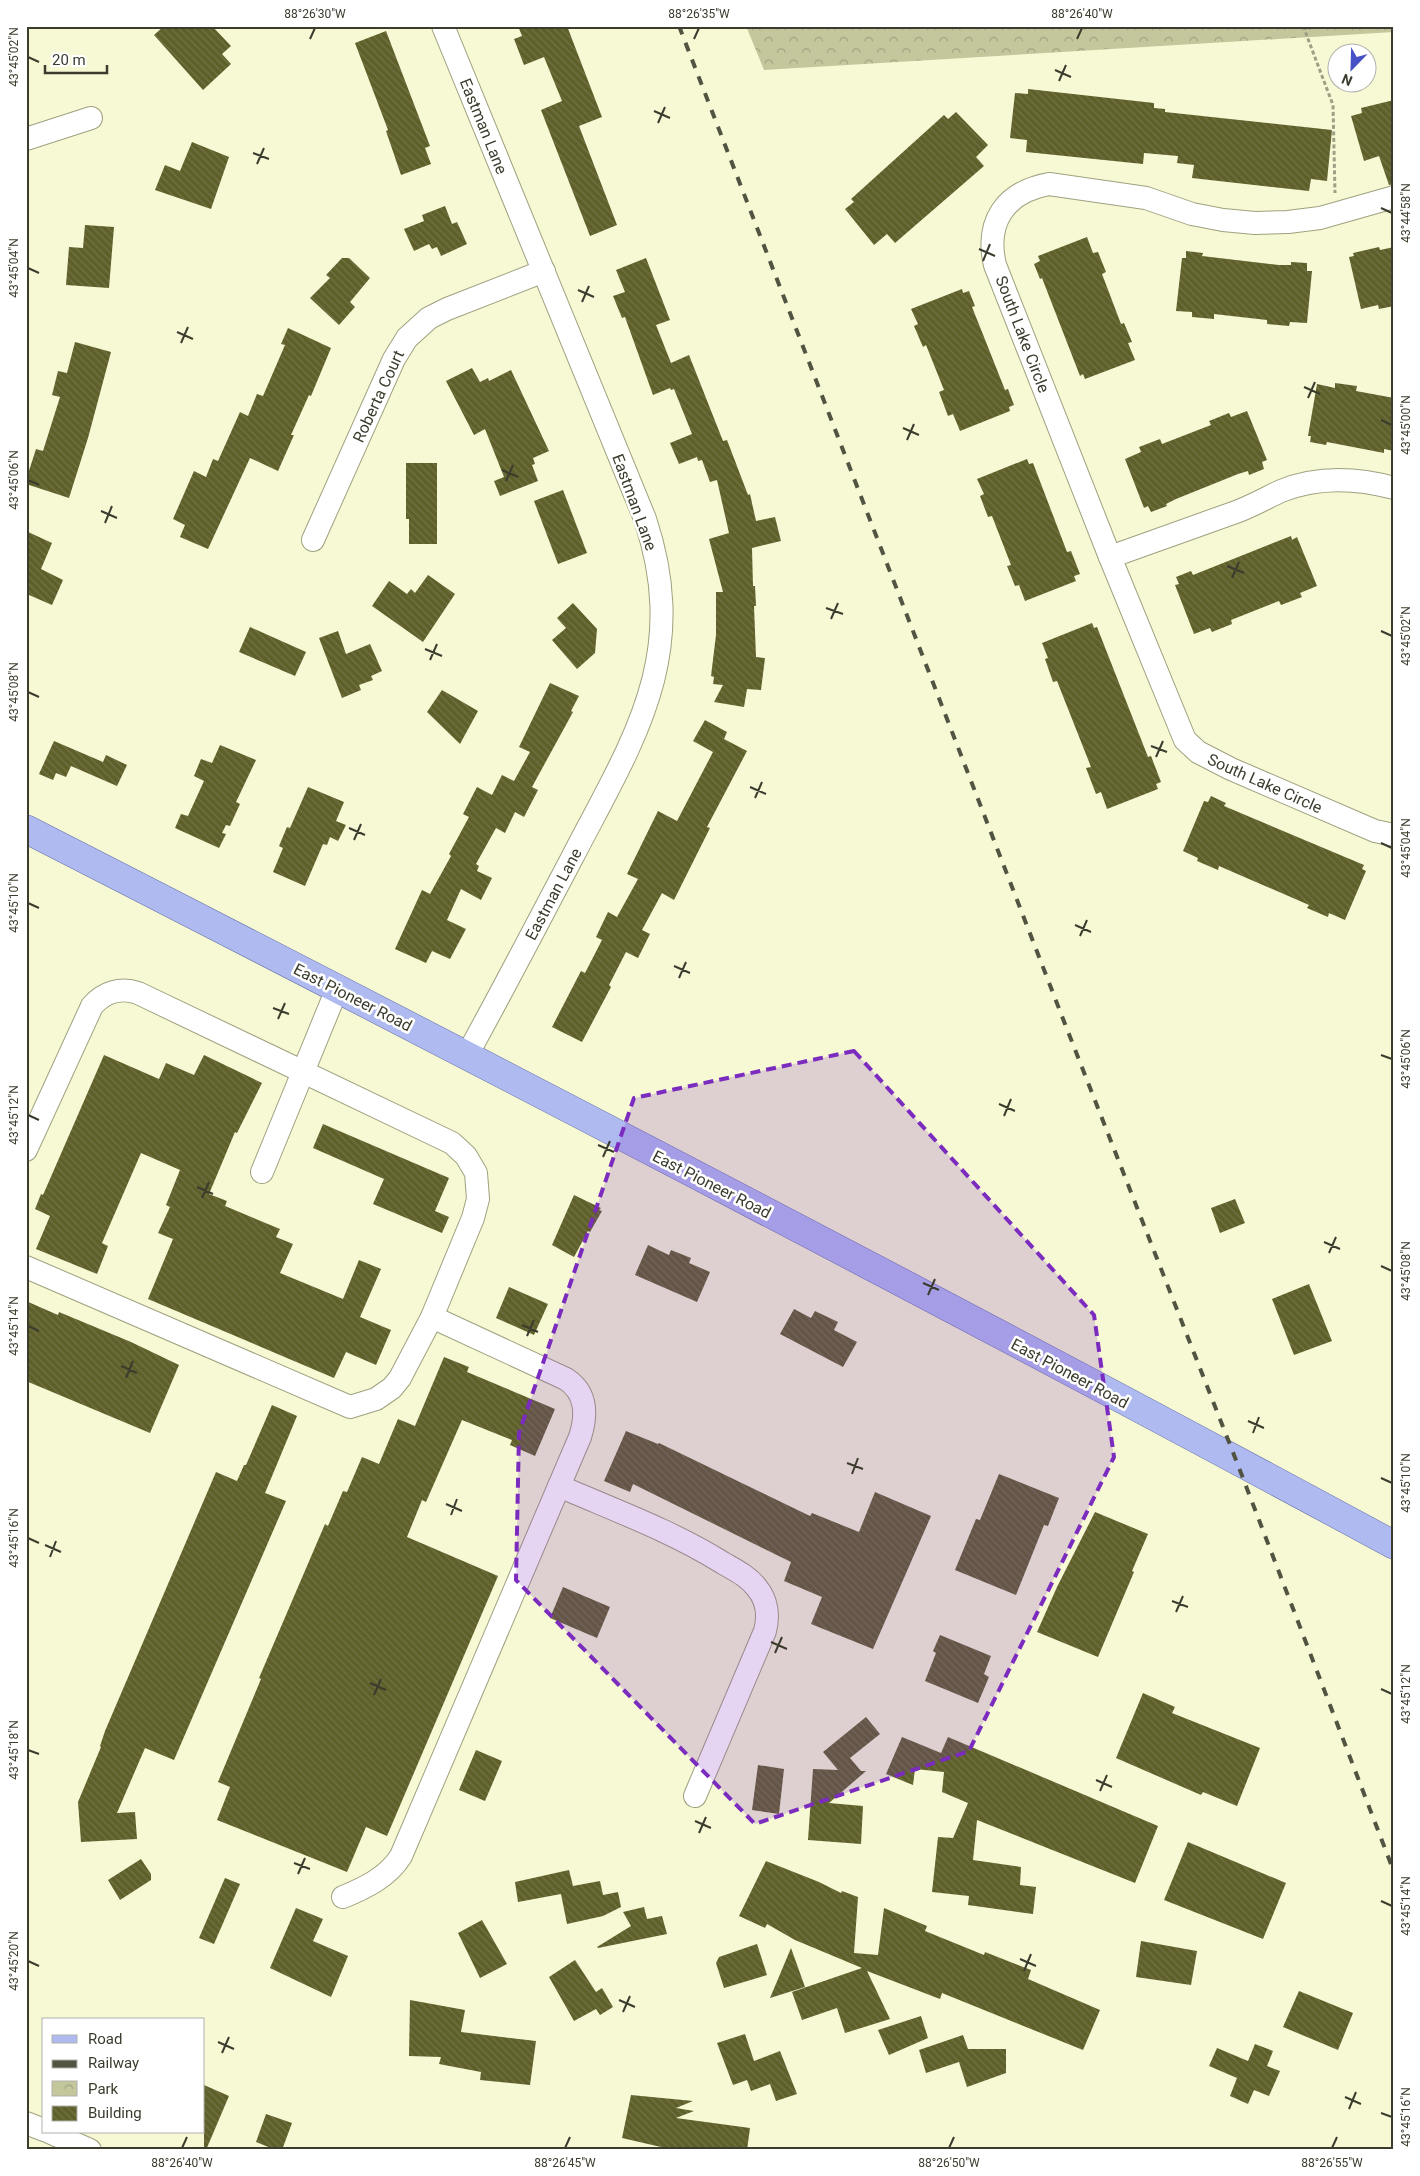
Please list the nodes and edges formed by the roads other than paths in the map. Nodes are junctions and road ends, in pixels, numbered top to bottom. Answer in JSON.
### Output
{"nodes":[{"id":1,"x":443,"y":26,"type":"edge"},
{"id":2,"x":92,"y":118,"type":"dead end"},
{"id":3,"x":26,"y":139,"type":"edge"},
{"id":4,"x":1394,"y":197,"type":"edge"},
{"id":5,"x":544,"y":271,"type":"junction"},
{"id":6,"x":1394,"y":488,"type":"edge"},
{"id":7,"x":313,"y":540,"type":"dead end"},
{"id":8,"x":1110,"y":557,"type":"junction"},
{"id":9,"x":26,"y":829,"type":"edge"},
{"id":10,"x":1394,"y":835,"type":"edge"},
{"id":11,"x":336,"y":989,"type":"junction"},
{"id":12,"x":467,"y":1055,"type":"junction"},
{"id":13,"x":303,"y":1072,"type":"junction"},
{"id":14,"x":26,"y":1150,"type":"edge"},
{"id":15,"x":262,"y":1172,"type":"dead end"},
{"id":16,"x":26,"y":1266,"type":"edge"},
{"id":17,"x":432,"y":1317,"type":"junction"},
{"id":18,"x":559,"y":1486,"type":"junction"},
{"id":19,"x":1394,"y":1545,"type":"edge"},
{"id":20,"x":696,"y":1796,"type":"dead end"},
{"id":21,"x":342,"y":1897,"type":"dead end"},
{"id":22,"x":26,"y":2122,"type":"edge"},
{"id":23,"x":42,"y":2129,"type":"edge"},
{"id":24,"x":61,"y":2141,"type":"edge"},
{"id":25,"x":90,"y":2150,"type":"edge"}],
"edges":[{"from":1,"to":5,"type":"street","name":"Eastman Lane"},
{"from":2,"to":3,"type":"street"},
{"from":4,"to":8,"type":"street","name":"South Lake Circle"},
{"from":5,"to":7,"type":"street","name":"Roberta Court"},
{"from":5,"to":12,"type":"street","name":"Eastman Lane"},
{"from":6,"to":8,"type":"street"},
{"from":8,"to":10,"type":"street","name":"South Lake Circle"},
{"from":9,"to":11,"type":"main road","name":"East Pioneer Road"},
{"from":11,"to":12,"type":"main road","name":"East Pioneer Road"},
{"from":11,"to":13,"type":"street"},
{"from":12,"to":19,"type":"main road","name":"East Pioneer Road"},
{"from":13,"to":14,"type":"street"},
{"from":13,"to":15,"type":"street"},
{"from":13,"to":17,"type":"street"},
{"from":16,"to":17,"type":"street"},
{"from":17,"to":18,"type":"street"},
{"from":18,"to":20,"type":"street"},
{"from":18,"to":21,"type":"street"},
{"from":22,"to":23,"type":"street"},
{"from":24,"to":25,"type":"street"}]}
